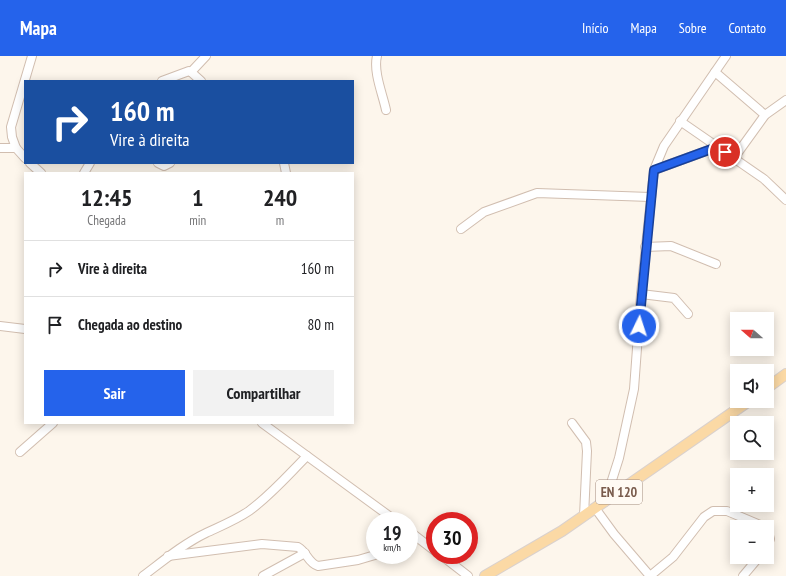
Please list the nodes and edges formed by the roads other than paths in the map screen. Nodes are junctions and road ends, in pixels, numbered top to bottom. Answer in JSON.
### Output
{"nodes":[{"id":1,"x":32,"y":56,"type":"edge"},
{"id":2,"x":206,"y":56,"type":"edge"},
{"id":3,"x":377,"y":56,"type":"edge"},
{"id":4,"x":726,"y":56,"type":"edge"},
{"id":5,"x":192,"y":72,"type":"junction"},
{"id":6,"x":715,"y":72,"type":"junction"},
{"id":7,"x":25,"y":80,"type":"edge"},
{"id":8,"x":165,"y":80,"type":"edge"},
{"id":9,"x":199,"y":80,"type":"edge"},
{"id":10,"x":24,"y":83,"type":"edge"},
{"id":11,"x":786,"y":100,"type":"edge"},
{"id":12,"x":386,"y":110,"type":"dead end"},
{"id":13,"x":766,"y":115,"type":"junction"},
{"id":14,"x":680,"y":121,"type":"junction"},
{"id":15,"x":717,"y":147,"type":"junction"},
{"id":16,"x":0,"y":148,"type":"edge"},
{"id":17,"x":16,"y":148,"type":"junction"},
{"id":18,"x":24,"y":157,"type":"edge"},
{"id":19,"x":734,"y":158,"type":"junction"},
{"id":20,"x":31,"y":164,"type":"edge"},
{"id":21,"x":654,"y":170,"type":"junction"},
{"id":22,"x":40,"y":172,"type":"edge"},
{"id":23,"x":650,"y":197,"type":"junction"},
{"id":24,"x":786,"y":200,"type":"edge"},
{"id":25,"x":460,"y":229,"type":"dead end"},
{"id":26,"x":645,"y":248,"type":"junction"},
{"id":27,"x":716,"y":264,"type":"dead end"},
{"id":28,"x":641,"y":294,"type":"junction"},
{"id":29,"x":688,"y":314,"type":"dead end"},
{"id":30,"x":0,"y":326,"type":"edge"},
{"id":31,"x":24,"y":329,"type":"edge"},
{"id":32,"x":786,"y":374,"type":"edge"},
{"id":33,"x":774,"y":383,"type":"edge"},
{"id":34,"x":739,"y":408,"type":"edge"},
{"id":35,"x":572,"y":422,"type":"dead end"},
{"id":36,"x":52,"y":424,"type":"edge"},
{"id":37,"x":263,"y":424,"type":"edge"},
{"id":38,"x":20,"y":452,"type":"dead end"},
{"id":39,"x":307,"y":456,"type":"junction"},
{"id":40,"x":605,"y":502,"type":"junction"},
{"id":41,"x":595,"y":508,"type":"junction"},
{"id":42,"x":384,"y":512,"type":"edge"},
{"id":43,"x":584,"y":516,"type":"junction"},
{"id":44,"x":748,"y":520,"type":"edge"},
{"id":45,"x":305,"y":553,"type":"junction"},
{"id":46,"x":168,"y":556,"type":"junction"},
{"id":47,"x":366,"y":558,"type":"edge"},
{"id":48,"x":453,"y":564,"type":"edge"},
{"id":49,"x":753,"y":564,"type":"edge"},
{"id":50,"x":143,"y":576,"type":"edge"},
{"id":51,"x":263,"y":576,"type":"edge"},
{"id":52,"x":468,"y":576,"type":"edge"},
{"id":53,"x":485,"y":576,"type":"edge"},
{"id":54,"x":743,"y":576,"type":"edge"}],
"edges":[{"from":1,"to":7,"type":"street"},
{"from":2,"to":5,"type":"street"},
{"from":3,"to":12,"type":"street"},
{"from":4,"to":6,"type":"street"},
{"from":5,"to":8,"type":"street"},
{"from":5,"to":9,"type":"street"},
{"from":6,"to":13,"type":"street"},
{"from":6,"to":14,"type":"street"},
{"from":10,"to":17,"type":"street"},
{"from":11,"to":13,"type":"street"},
{"from":13,"to":19,"type":"street"},
{"from":14,"to":15,"type":"street"},
{"from":14,"to":21,"type":"street"},
{"from":15,"to":19,"type":"street"},
{"from":15,"to":21,"type":"street"},
{"from":16,"to":17,"type":"street"},
{"from":17,"to":18,"type":"street"},
{"from":19,"to":24,"type":"street"},
{"from":20,"to":22,"type":"street"},
{"from":21,"to":23,"type":"street"},
{"from":23,"to":25,"type":"street"},
{"from":23,"to":26,"type":"street"},
{"from":26,"to":27,"type":"street"},
{"from":26,"to":28,"type":"street"},
{"from":28,"to":29,"type":"street"},
{"from":28,"to":40,"type":"street"},
{"from":30,"to":31,"type":"street"},
{"from":32,"to":33,"type":"main road"},
{"from":34,"to":40,"type":"main road","number":"EN 120"},
{"from":35,"to":43,"type":"street"},
{"from":36,"to":38,"type":"street"},
{"from":37,"to":39,"type":"street"},
{"from":39,"to":42,"type":"street"},
{"from":39,"to":46,"type":"street"},
{"from":40,"to":41,"type":"main road","number":"EN 120"},
{"from":41,"to":43,"type":"main road","number":"EN 120"},
{"from":41,"to":44,"type":"street"},
{"from":43,"to":53,"type":"main road","number":"EN 120"},
{"from":45,"to":46,"type":"street"},
{"from":45,"to":47,"type":"street"},
{"from":45,"to":51,"type":"street"},
{"from":46,"to":50,"type":"street"},
{"from":48,"to":52,"type":"street"},
{"from":49,"to":54,"type":"street"}]}
